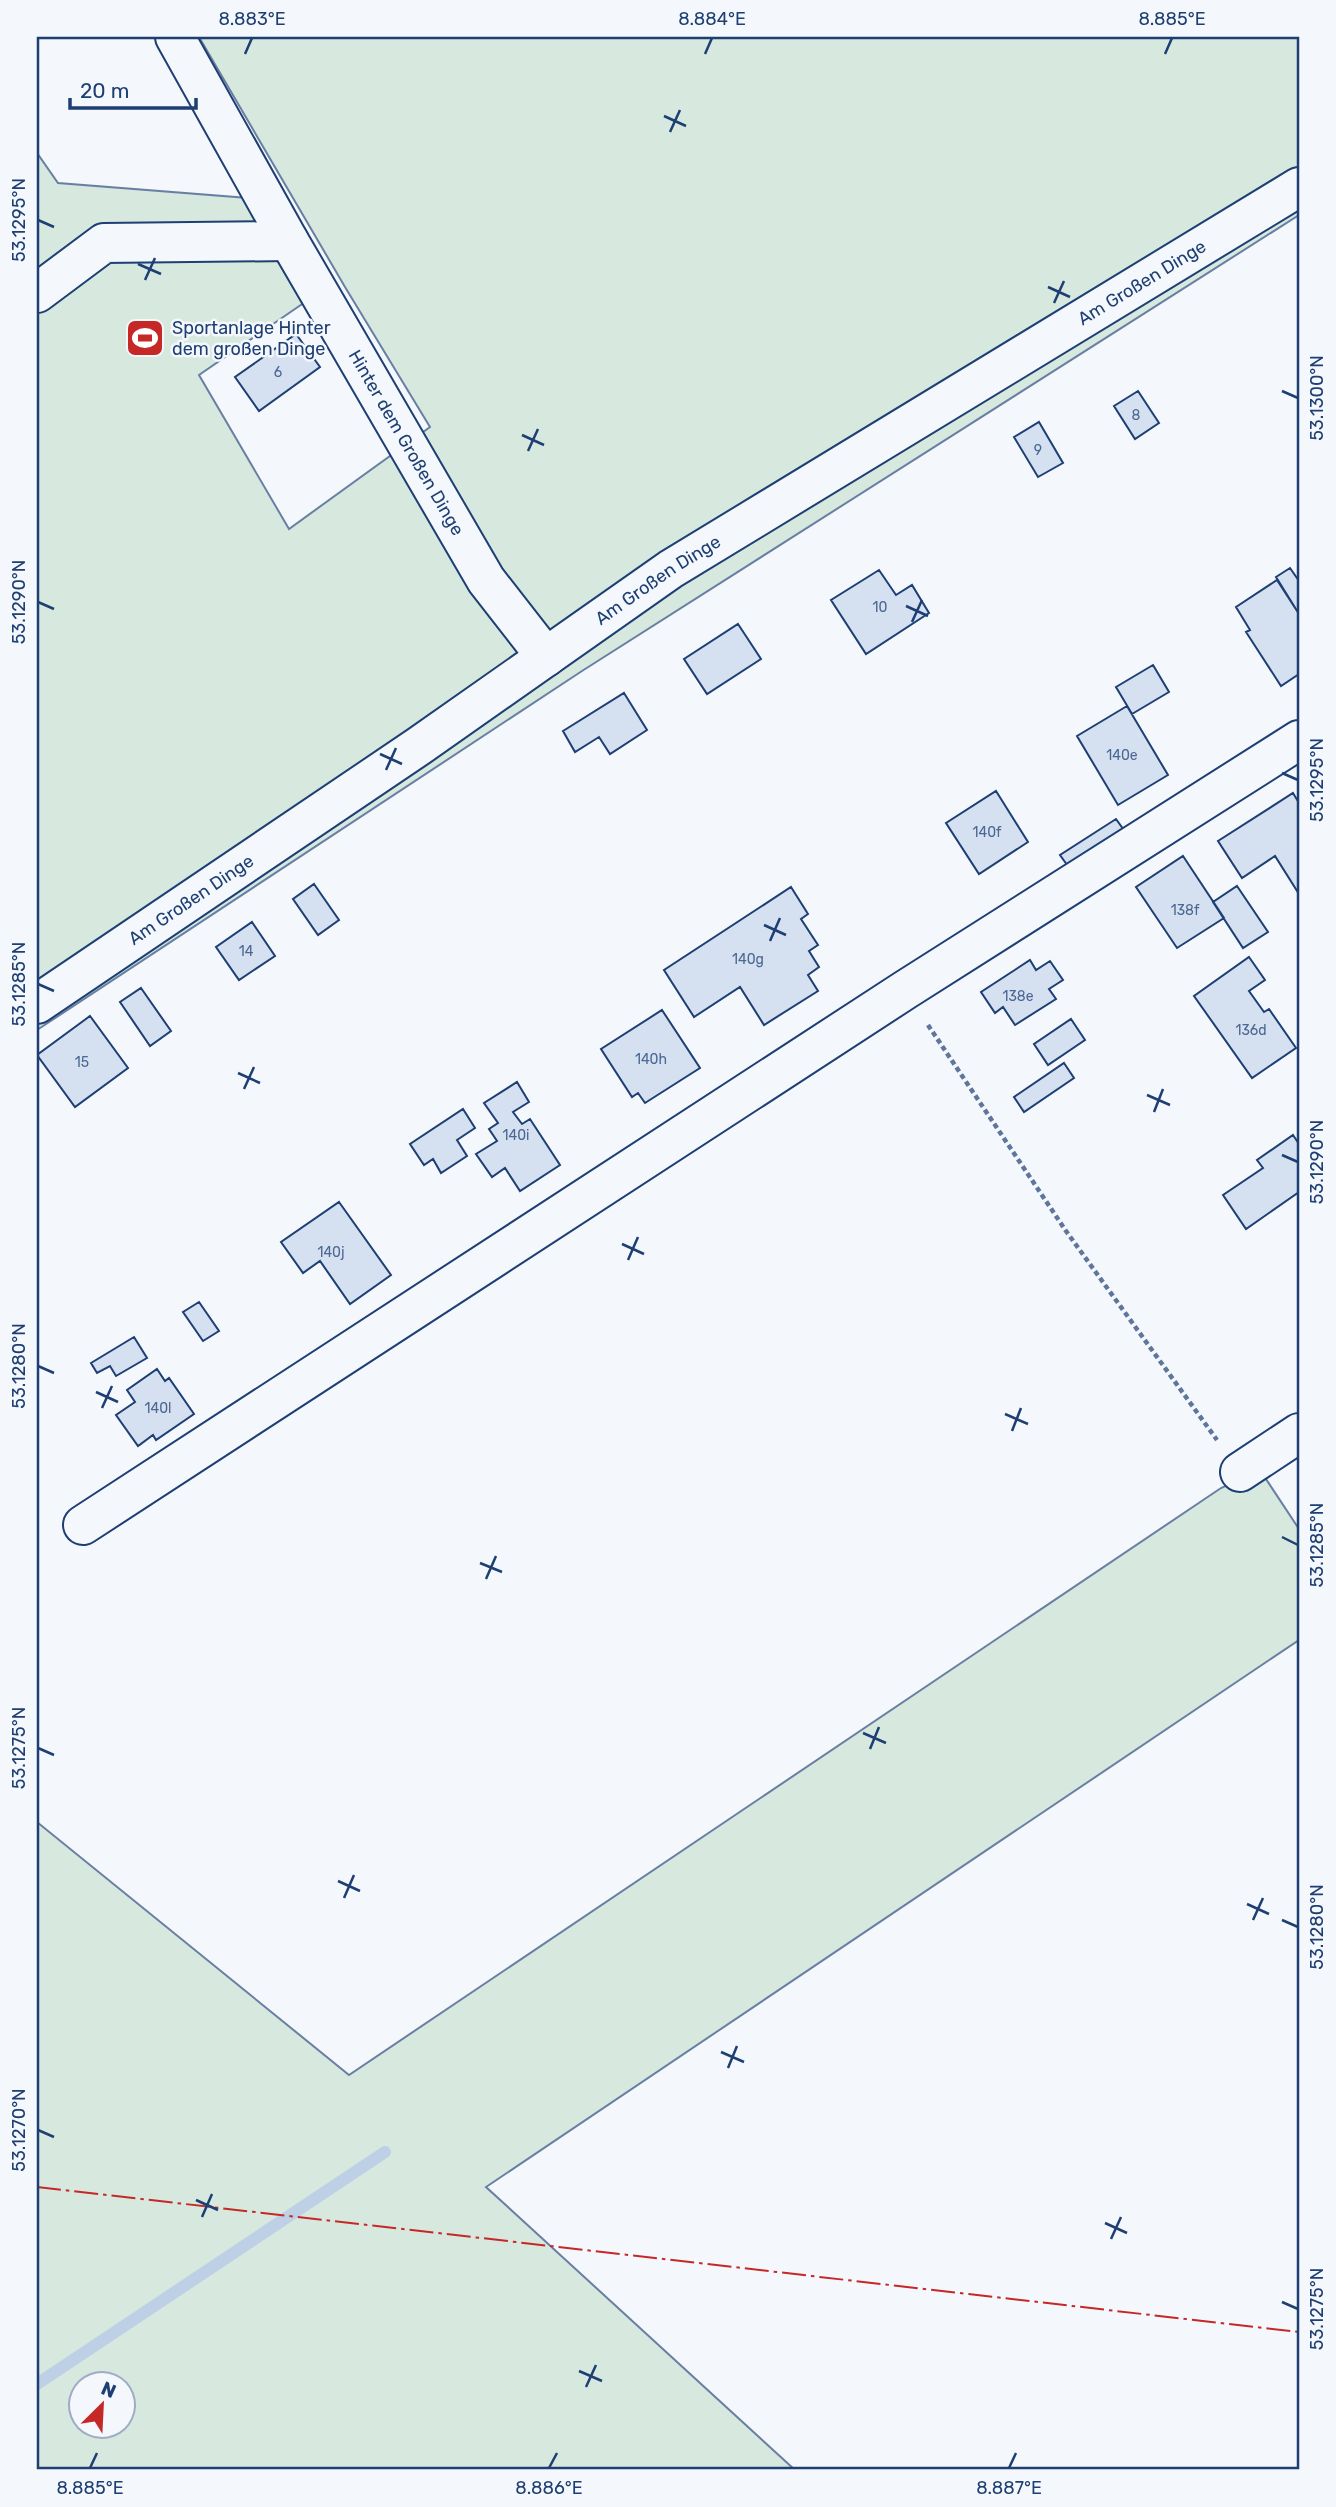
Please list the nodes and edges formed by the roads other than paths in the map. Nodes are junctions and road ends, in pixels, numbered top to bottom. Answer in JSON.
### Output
{"nodes":[{"id":1,"x":175,"y":37,"type":"edge"},
{"id":2,"x":1299,"y":187,"type":"edge"},
{"id":3,"x":289,"y":241,"type":"junction"},
{"id":4,"x":37,"y":293,"type":"edge"},
{"id":5,"x":546,"y":657,"type":"junction"},
{"id":6,"x":1299,"y":740,"type":"edge"},
{"id":7,"x":37,"y":1004,"type":"edge"},
{"id":8,"x":1299,"y":1433,"type":"edge"},
{"id":9,"x":1240,"y":1472,"type":"road end"},
{"id":10,"x":83,"y":1525,"type":"dead end"}],
"edges":[{"from":1,"to":3,"type":"street","name":"Hinter dem Großen Dinge"},
{"from":2,"to":5,"type":"street","name":"Am Großen Dinge"},
{"from":3,"to":4,"type":"street"},
{"from":3,"to":5,"type":"street","name":"Hinter dem Großen Dinge"},
{"from":5,"to":7,"type":"street","name":"Am Großen Dinge"},
{"from":6,"to":10,"type":"street"},
{"from":8,"to":9,"type":"street"}]}
